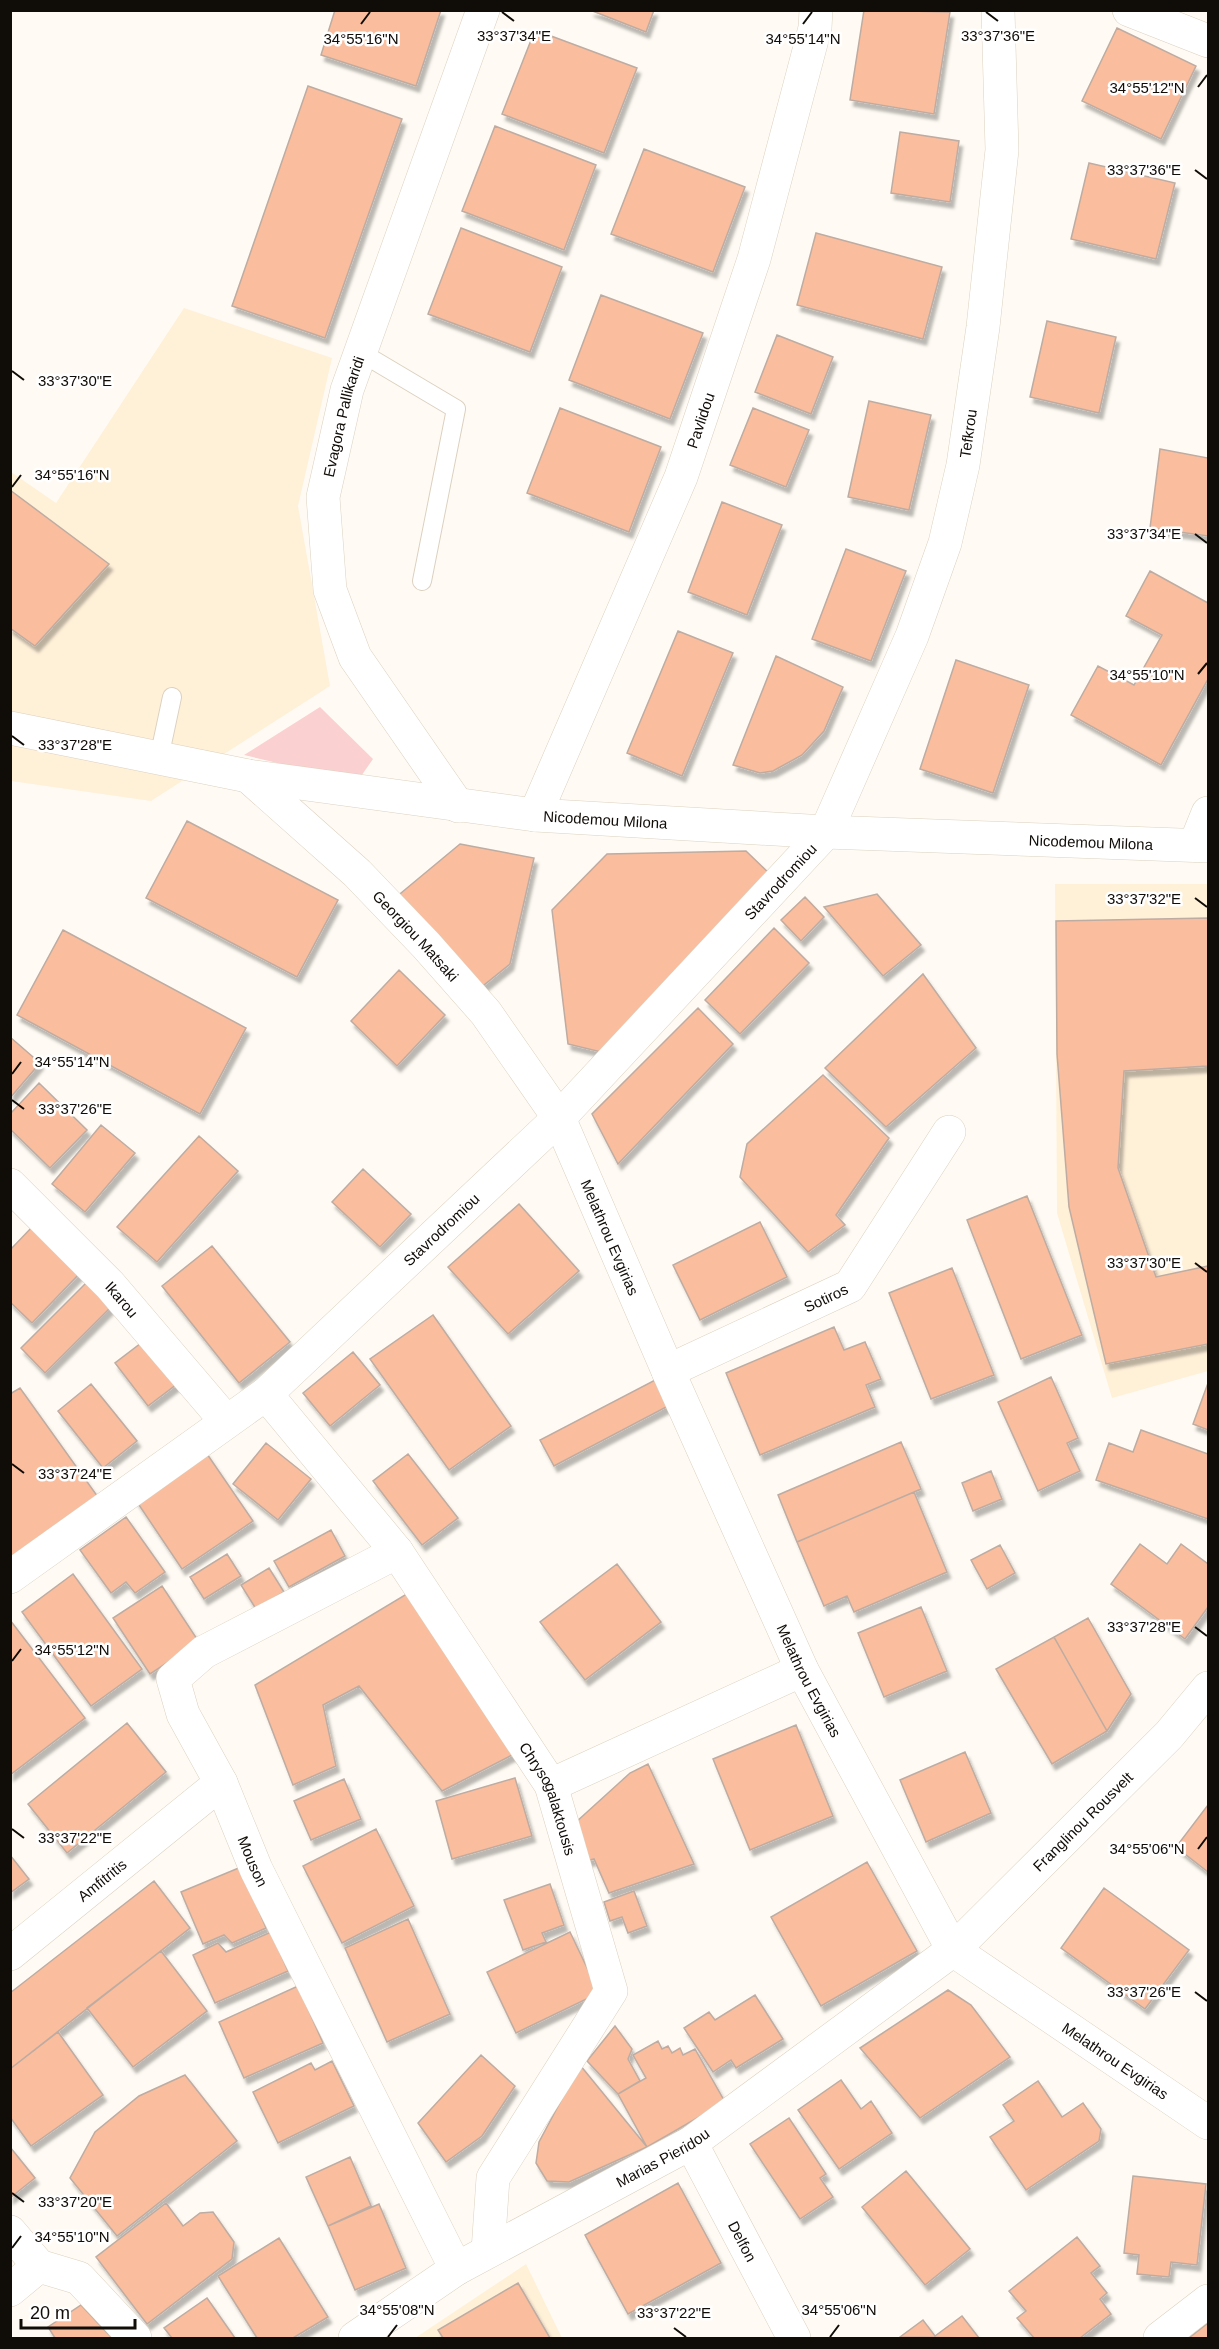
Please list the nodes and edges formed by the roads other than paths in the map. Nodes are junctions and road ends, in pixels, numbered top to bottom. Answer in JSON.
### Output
{"nodes":[{"id":1,"x":483,"y":10,"type":"edge"},
{"id":2,"x":816,"y":10,"type":"edge"},
{"id":3,"x":998,"y":10,"type":"edge"},
{"id":4,"x":1129,"y":10,"type":"edge"},
{"id":5,"x":1209,"y":41,"type":"edge"},
{"id":6,"x":360,"y":352,"type":"junction"},
{"id":7,"x":422,"y":581,"type":"dead end"},
{"id":8,"x":172,"y":696,"type":"dead end"},
{"id":9,"x":10,"y":728,"type":"edge"},
{"id":10,"x":159,"y":758,"type":"junction"},
{"id":11,"x":248,"y":776,"type":"junction"},
{"id":12,"x":458,"y":806,"type":"junction"},
{"id":13,"x":1209,"y":813,"type":"edge"},
{"id":14,"x":535,"y":815,"type":"junction"},
{"id":15,"x":826,"y":832,"type":"junction"},
{"id":16,"x":1202,"y":845,"type":"edge"},
{"id":17,"x":559,"y":1118,"type":"junction"},
{"id":18,"x":949,"y":1132,"type":"dead end"},
{"id":19,"x":10,"y":1185,"type":"edge"},
{"id":20,"x":668,"y":1371,"type":"junction"},
{"id":21,"x":266,"y":1394,"type":"junction"},
{"id":22,"x":226,"y":1421,"type":"junction"},
{"id":23,"x":397,"y":1552,"type":"junction"},
{"id":24,"x":10,"y":1577,"type":"edge"},
{"id":25,"x":802,"y":1670,"type":"junction"},
{"id":26,"x":1209,"y":1688,"type":"edge"},
{"id":27,"x":221,"y":1783,"type":"junction"},
{"id":28,"x":551,"y":1785,"type":"junction"},
{"id":29,"x":953,"y":1950,"type":"junction"},
{"id":30,"x":10,"y":1954,"type":"edge"},
{"id":31,"x":1209,"y":2123,"type":"edge"},
{"id":32,"x":691,"y":2143,"type":"junction"},
{"id":33,"x":10,"y":2232,"type":"edge"},
{"id":34,"x":488,"y":2252,"type":"junction"},
{"id":35,"x":39,"y":2266,"type":"junction"},
{"id":36,"x":456,"y":2269,"type":"junction"},
{"id":37,"x":10,"y":2290,"type":"edge"},
{"id":38,"x":1209,"y":2301,"type":"edge"},
{"id":39,"x":135,"y":2338,"type":"edge"},
{"id":40,"x":355,"y":2338,"type":"edge"},
{"id":41,"x":794,"y":2338,"type":"edge"},
{"id":42,"x":1160,"y":2338,"type":"edge"}],
"edges":[{"from":1,"to":6,"type":"street","name":"Evagora Pallikaridi"},
{"from":2,"to":14,"type":"street","name":"Pavlidou"},
{"from":3,"to":15,"type":"street","name":"Tefkrou"},
{"from":4,"to":5,"type":"street"},
{"from":6,"to":7,"type":"lane"},
{"from":6,"to":12,"type":"street","name":"Evagora Pallikaridi"},
{"from":8,"to":10,"type":"lane"},
{"from":9,"to":10,"type":"street","name":"Nicodemou Milona"},
{"from":10,"to":11,"type":"street","name":"Nicodemou Milona"},
{"from":11,"to":12,"type":"street","name":"Nicodemou Milona"},
{"from":11,"to":17,"type":"street","name":"Georgiou Matsaki"},
{"from":12,"to":14,"type":"street","name":"Nicodemou Milona"},
{"from":13,"to":16,"type":"street"},
{"from":14,"to":15,"type":"street","name":"Nicodemou Milona"},
{"from":15,"to":16,"type":"street","name":"Nicodemou Milona"},
{"from":15,"to":17,"type":"street","name":"Stavrodromiou"},
{"from":17,"to":20,"type":"street","name":"Melathrou Evgirias"},
{"from":17,"to":21,"type":"street","name":"Stavrodromiou"},
{"from":18,"to":20,"type":"street","name":"Sotiros"},
{"from":19,"to":22,"type":"street","name":"Ikarou"},
{"from":20,"to":25,"type":"street","name":"Melathrou Evgirias"},
{"from":21,"to":22,"type":"street","name":"Stavrodromiou"},
{"from":21,"to":23,"type":"street","name":"Chrysogalaktousis"},
{"from":22,"to":24,"type":"street","name":"Stavrodromiou"},
{"from":23,"to":27,"type":"street","name":"Mouson"},
{"from":23,"to":28,"type":"street","name":"Chrysogalaktousis"},
{"from":25,"to":28,"type":"street"},
{"from":25,"to":29,"type":"street","name":"Melathrou Evgirias"},
{"from":26,"to":29,"type":"street","name":"Franglinou Rousvelt"},
{"from":27,"to":30,"type":"street","name":"Amfitritis"},
{"from":27,"to":36,"type":"street","name":"Mouson"},
{"from":28,"to":34,"type":"street","name":"Chrysogalaktousis"},
{"from":29,"to":31,"type":"street","name":"Melathrou Evgirias"},
{"from":29,"to":32,"type":"street","name":"Marias Pieridou"},
{"from":32,"to":34,"type":"street","name":"Marias Pieridou"},
{"from":32,"to":41,"type":"street","name":"Delfon"},
{"from":33,"to":35,"type":"street"},
{"from":34,"to":36,"type":"street","name":"Marias Pieridou"},
{"from":35,"to":37,"type":"street"},
{"from":35,"to":39,"type":"street"},
{"from":36,"to":40,"type":"street","name":"Marias Pieridou"},
{"from":38,"to":42,"type":"street"}]}
